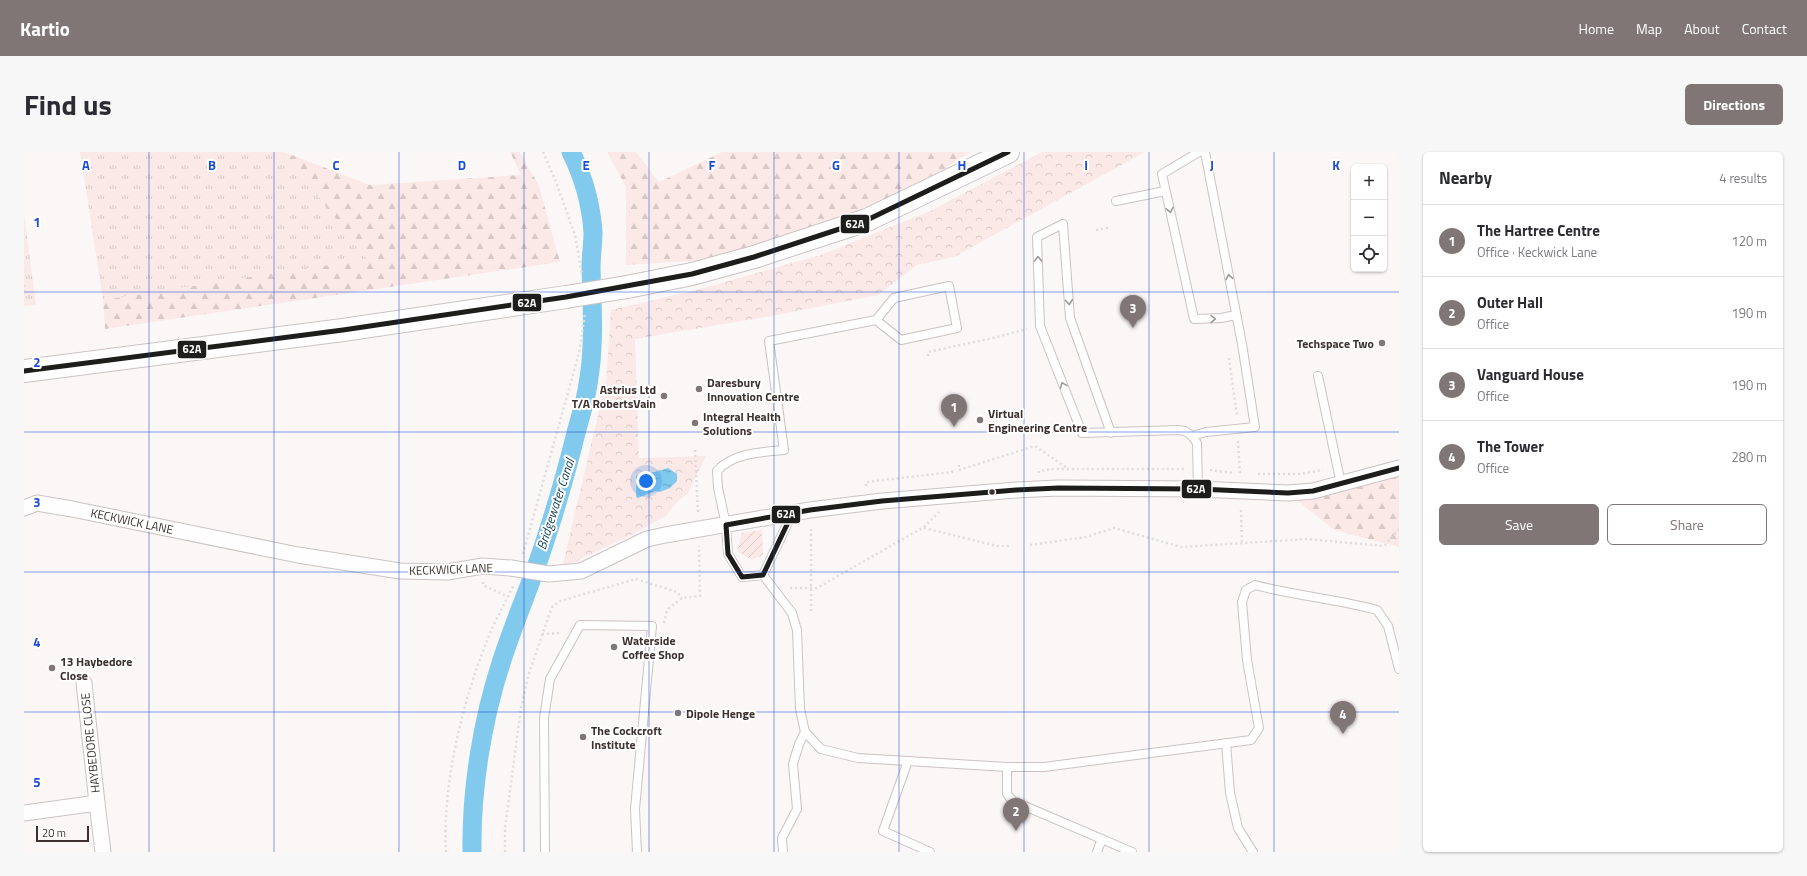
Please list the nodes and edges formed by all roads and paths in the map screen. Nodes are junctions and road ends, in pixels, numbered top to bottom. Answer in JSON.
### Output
{"nodes":[{"id":1,"x":543,"y":152,"type":"edge"},
{"id":2,"x":1008,"y":152,"type":"edge"},
{"id":3,"x":1199,"y":152,"type":"edge"},
{"id":4,"x":1205,"y":152,"type":"edge"},
{"id":5,"x":1165,"y":191,"type":"junction"},
{"id":6,"x":1116,"y":201,"type":"dead end"},
{"id":7,"x":1108,"y":228,"type":"dead end"},
{"id":8,"x":1096,"y":230,"type":"dead end"},
{"id":9,"x":584,"y":281,"type":"dead end"},
{"id":10,"x":24,"y":285,"type":"edge"},
{"id":11,"x":24,"y":291,"type":"edge"},
{"id":12,"x":585,"y":312,"type":"dead end"},
{"id":13,"x":1236,"y":315,"type":"junction"},
{"id":14,"x":876,"y":320,"type":"junction"},
{"id":15,"x":1018,"y":331,"type":"dead end"},
{"id":16,"x":928,"y":356,"type":"dead end"},
{"id":17,"x":1229,"y":357,"type":"dead end"},
{"id":18,"x":24,"y":372,"type":"edge"},
{"id":19,"x":1318,"y":376,"type":"dead end"},
{"id":20,"x":1238,"y":428,"type":"junction"},
{"id":21,"x":1111,"y":433,"type":"junction"},
{"id":22,"x":1192,"y":436,"type":"junction"},
{"id":23,"x":695,"y":450,"type":"dead end"},
{"id":24,"x":959,"y":466,"type":"dead end"},
{"id":25,"x":1399,"y":468,"type":"edge"},
{"id":26,"x":1068,"y":469,"type":"dead end"},
{"id":27,"x":959,"y":470,"type":"junction"},
{"id":28,"x":1216,"y":470,"type":"dead end"},
{"id":29,"x":1321,"y":470,"type":"dead end"},
{"id":30,"x":1240,"y":474,"type":"junction"},
{"id":31,"x":1247,"y":474,"type":"dead end"},
{"id":32,"x":1255,"y":474,"type":"dead end"},
{"id":33,"x":1341,"y":484,"type":"junction"},
{"id":34,"x":1198,"y":489,"type":"junction"},
{"id":35,"x":866,"y":491,"type":"dead end"},
{"id":36,"x":24,"y":508,"type":"edge"},
{"id":37,"x":943,"y":508,"type":"dead end"},
{"id":38,"x":1241,"y":510,"type":"dead end"},
{"id":39,"x":792,"y":514,"type":"junction"},
{"id":40,"x":698,"y":515,"type":"dead end"},
{"id":41,"x":811,"y":524,"type":"dead end"},
{"id":42,"x":726,"y":525,"type":"junction"},
{"id":43,"x":924,"y":527,"type":"junction"},
{"id":44,"x":1399,"y":529,"type":"edge"},
{"id":45,"x":699,"y":543,"type":"dead end"},
{"id":46,"x":1242,"y":544,"type":"junction"},
{"id":47,"x":1030,"y":545,"type":"dead end"},
{"id":48,"x":1010,"y":546,"type":"dead end"},
{"id":49,"x":483,"y":566,"type":"junction"},
{"id":50,"x":517,"y":569,"type":"junction"},
{"id":51,"x":763,"y":575,"type":"junction"},
{"id":52,"x":811,"y":588,"type":"junction"},
{"id":53,"x":773,"y":589,"type":"junction"},
{"id":54,"x":508,"y":597,"type":"junction"},
{"id":55,"x":811,"y":612,"type":"dead end"},
{"id":56,"x":652,"y":626,"type":"junction"},
{"id":57,"x":1399,"y":669,"type":"edge"},
{"id":58,"x":84,"y":683,"type":"dead end"},
{"id":59,"x":805,"y":732,"type":"junction"},
{"id":60,"x":1226,"y":743,"type":"junction"},
{"id":61,"x":908,"y":761,"type":"junction"},
{"id":62,"x":1008,"y":767,"type":"junction"},
{"id":63,"x":97,"y":803,"type":"junction"},
{"id":64,"x":24,"y":813,"type":"edge"},
{"id":65,"x":1102,"y":840,"type":"junction"},
{"id":66,"x":1250,"y":850,"type":"edge"},
{"id":67,"x":103,"y":852,"type":"edge"},
{"id":68,"x":446,"y":852,"type":"edge"},
{"id":69,"x":545,"y":852,"type":"edge"},
{"id":70,"x":637,"y":852,"type":"edge"},
{"id":71,"x":783,"y":852,"type":"edge"},
{"id":72,"x":930,"y":852,"type":"edge"},
{"id":73,"x":1097,"y":852,"type":"edge"},
{"id":74,"x":1132,"y":852,"type":"edge"}],
"edges":[{"from":1,"to":9,"type":"path"},
{"from":2,"to":18,"type":"main road","bridge":true},
{"from":3,"to":5,"type":"lane"},
{"from":13,"to":4,"type":"lane","one_way":true},
{"from":5,"to":6,"type":"lane"},
{"from":5,"to":13,"type":"lane","one_way":true},
{"from":7,"to":8,"type":"path"},
{"from":10,"to":11,"type":"path"},
{"from":12,"to":50,"type":"path"},
{"from":13,"to":20,"type":"lane"},
{"from":14,"to":14,"type":"lane"},
{"from":14,"to":42,"type":"lane"},
{"from":15,"to":16,"type":"path"},
{"from":17,"to":20,"type":"path"},
{"from":19,"to":33,"type":"lane"},
{"from":20,"to":22,"type":"lane"},
{"from":20,"to":30,"type":"path"},
{"from":21,"to":21,"type":"lane","one_way":true},
{"from":21,"to":22,"type":"lane"},
{"from":22,"to":34,"type":"lane"},
{"from":23,"to":40,"type":"path"},
{"from":24,"to":27,"type":"path"},
{"from":25,"to":33,"type":"street","name":"KECKWICK LANE"},
{"from":26,"to":27,"type":"path"},
{"from":27,"to":35,"type":"path"},
{"from":28,"to":30,"type":"path"},
{"from":29,"to":32,"type":"path"},
{"from":30,"to":31,"type":"path"},
{"from":33,"to":34,"type":"street","name":"KECKWICK LANE"},
{"from":34,"to":39,"type":"street","name":"KECKWICK LANE"},
{"from":36,"to":49,"type":"street","name":"KECKWICK LANE"},
{"from":37,"to":43,"type":"path"},
{"from":38,"to":46,"type":"path"},
{"from":39,"to":42,"type":"street","name":"KECKWICK LANE"},
{"from":39,"to":51,"type":"lane"},
{"from":41,"to":52,"type":"path"},
{"from":42,"to":50,"type":"street","name":"KECKWICK LANE","bridge":true},
{"from":42,"to":51,"type":"lane"},
{"from":43,"to":48,"type":"path"},
{"from":43,"to":52,"type":"path"},
{"from":44,"to":46,"type":"path"},
{"from":45,"to":56,"type":"path"},
{"from":46,"to":47,"type":"path"},
{"from":49,"to":50,"type":"street","name":"KECKWICK LANE"},
{"from":49,"to":54,"type":"path"},
{"from":50,"to":54,"type":"path"},
{"from":51,"to":53,"type":"lane"},
{"from":52,"to":53,"type":"path"},
{"from":52,"to":55,"type":"path"},
{"from":53,"to":59,"type":"lane"},
{"from":54,"to":68,"type":"path"},
{"from":56,"to":69,"type":"lane"},
{"from":56,"to":70,"type":"lane"},
{"from":57,"to":60,"type":"lane"},
{"from":58,"to":63,"type":"street","name":"HAYBEDORE CLOSE"},
{"from":59,"to":61,"type":"lane"},
{"from":59,"to":71,"type":"lane"},
{"from":60,"to":62,"type":"lane"},
{"from":60,"to":66,"type":"lane"},
{"from":61,"to":62,"type":"lane"},
{"from":61,"to":72,"type":"lane"},
{"from":62,"to":65,"type":"lane"},
{"from":63,"to":64,"type":"street","name":"HAYBEDORE CLOSE"},
{"from":63,"to":67,"type":"street","name":"HAYBEDORE CLOSE"},
{"from":65,"to":73,"type":"lane"},
{"from":65,"to":74,"type":"lane"}]}
